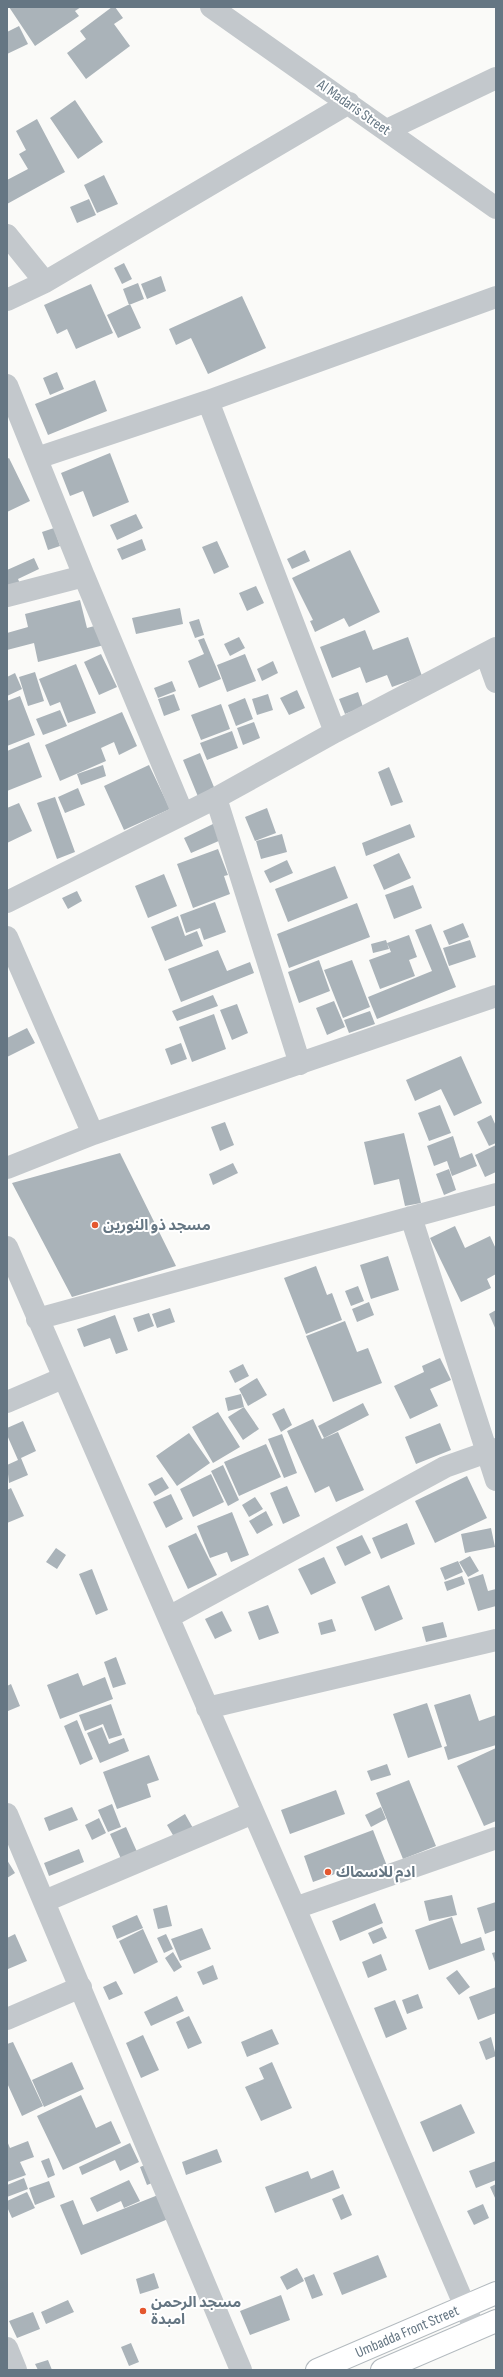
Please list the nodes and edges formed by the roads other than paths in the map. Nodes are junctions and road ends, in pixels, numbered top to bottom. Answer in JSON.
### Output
{"nodes":[{"id":1,"x":211,"y":7,"type":"edge"},
{"id":2,"x":496,"y":78,"type":"edge"},
{"id":3,"x":349,"y":103,"type":"junction"},
{"id":4,"x":387,"y":130,"type":"junction"},
{"id":5,"x":496,"y":208,"type":"edge"},
{"id":6,"x":7,"y":235,"type":"edge"},
{"id":7,"x":44,"y":282,"type":"junction"},
{"id":8,"x":496,"y":297,"type":"edge"},
{"id":9,"x":7,"y":300,"type":"edge"},
{"id":10,"x":7,"y":384,"type":"edge"},
{"id":11,"x":208,"y":401,"type":"junction"},
{"id":12,"x":37,"y":458,"type":"junction"},
{"id":13,"x":84,"y":576,"type":"junction"},
{"id":14,"x":7,"y":596,"type":"edge"},
{"id":15,"x":491,"y":651,"type":"edge"},
{"id":16,"x":496,"y":682,"type":"edge"},
{"id":17,"x":335,"y":732,"type":"junction"},
{"id":18,"x":216,"y":798,"type":"junction"},
{"id":19,"x":183,"y":814,"type":"junction"},
{"id":20,"x":7,"y":902,"type":"edge"},
{"id":21,"x":7,"y":937,"type":"edge"},
{"id":22,"x":496,"y":996,"type":"edge"},
{"id":23,"x":300,"y":1064,"type":"junction"},
{"id":24,"x":93,"y":1134,"type":"junction"},
{"id":25,"x":7,"y":1168,"type":"edge"},
{"id":26,"x":496,"y":1194,"type":"edge"},
{"id":27,"x":411,"y":1217,"type":"junction"},
{"id":28,"x":7,"y":1248,"type":"edge"},
{"id":29,"x":37,"y":1319,"type":"junction"},
{"id":30,"x":63,"y":1378,"type":"junction"},
{"id":31,"x":7,"y":1402,"type":"edge"},
{"id":32,"x":492,"y":1450,"type":"edge"},
{"id":33,"x":496,"y":1480,"type":"edge"},
{"id":34,"x":168,"y":1617,"type":"junction"},
{"id":35,"x":496,"y":1640,"type":"edge"},
{"id":36,"x":207,"y":1708,"type":"junction"},
{"id":37,"x":253,"y":1813,"type":"junction"},
{"id":38,"x":7,"y":1814,"type":"edge"},
{"id":39,"x":496,"y":1838,"type":"edge"},
{"id":40,"x":45,"y":1901,"type":"junction"},
{"id":41,"x":295,"y":1908,"type":"junction"},
{"id":42,"x":81,"y":1987,"type":"junction"},
{"id":43,"x":7,"y":2019,"type":"edge"},
{"id":44,"x":496,"y":2293,"type":"edge"},
{"id":45,"x":465,"y":2307,"type":"junction"},
{"id":46,"x":496,"y":2321,"type":"edge"},
{"id":47,"x":475,"y":2330,"type":"junction"},
{"id":48,"x":7,"y":2348,"type":"edge"},
{"id":49,"x":16,"y":2370,"type":"edge"},
{"id":50,"x":241,"y":2370,"type":"edge"},
{"id":51,"x":317,"y":2370,"type":"edge"},
{"id":52,"x":382,"y":2370,"type":"edge"}],
"edges":[{"from":1,"to":3,"type":"street","name":"Al Madaris Street"},
{"from":2,"to":4,"type":"street"},
{"from":3,"to":4,"type":"street","name":"Al Madaris Street"},
{"from":3,"to":7,"type":"street"},
{"from":4,"to":5,"type":"street","name":"Al Madaris Street"},
{"from":6,"to":7,"type":"street"},
{"from":7,"to":9,"type":"street"},
{"from":8,"to":11,"type":"street"},
{"from":10,"to":12,"type":"street"},
{"from":11,"to":12,"type":"street"},
{"from":11,"to":17,"type":"street"},
{"from":12,"to":13,"type":"street"},
{"from":13,"to":14,"type":"street"},
{"from":13,"to":19,"type":"street"},
{"from":15,"to":16,"type":"street"},
{"from":15,"to":17,"type":"street"},
{"from":17,"to":18,"type":"street"},
{"from":18,"to":19,"type":"street"},
{"from":18,"to":23,"type":"street"},
{"from":19,"to":20,"type":"street"},
{"from":21,"to":24,"type":"street"},
{"from":22,"to":23,"type":"street"},
{"from":23,"to":24,"type":"street"},
{"from":24,"to":25,"type":"street"},
{"from":26,"to":27,"type":"street"},
{"from":27,"to":29,"type":"street"},
{"from":27,"to":32,"type":"street"},
{"from":28,"to":29,"type":"street"},
{"from":29,"to":30,"type":"street"},
{"from":30,"to":31,"type":"street"},
{"from":30,"to":34,"type":"street"},
{"from":32,"to":33,"type":"street"},
{"from":32,"to":34,"type":"street"},
{"from":34,"to":36,"type":"street"},
{"from":35,"to":36,"type":"street"},
{"from":36,"to":37,"type":"street"},
{"from":37,"to":40,"type":"street"},
{"from":37,"to":41,"type":"street"},
{"from":38,"to":40,"type":"street"},
{"from":39,"to":41,"type":"street"},
{"from":40,"to":42,"type":"street"},
{"from":41,"to":45,"type":"street"},
{"from":42,"to":43,"type":"street"},
{"from":42,"to":50,"type":"street"},
{"from":44,"to":45,"type":"main road","name":"Umbadda Front Street"},
{"from":45,"to":47,"type":"street"},
{"from":45,"to":51,"type":"main road","name":"Umbadda Front Street"},
{"from":46,"to":47,"type":"main road","name":"Umbadda Front Street"},
{"from":47,"to":52,"type":"main road","name":"Umbadda Front Street"},
{"from":48,"to":49,"type":"street"}]}
